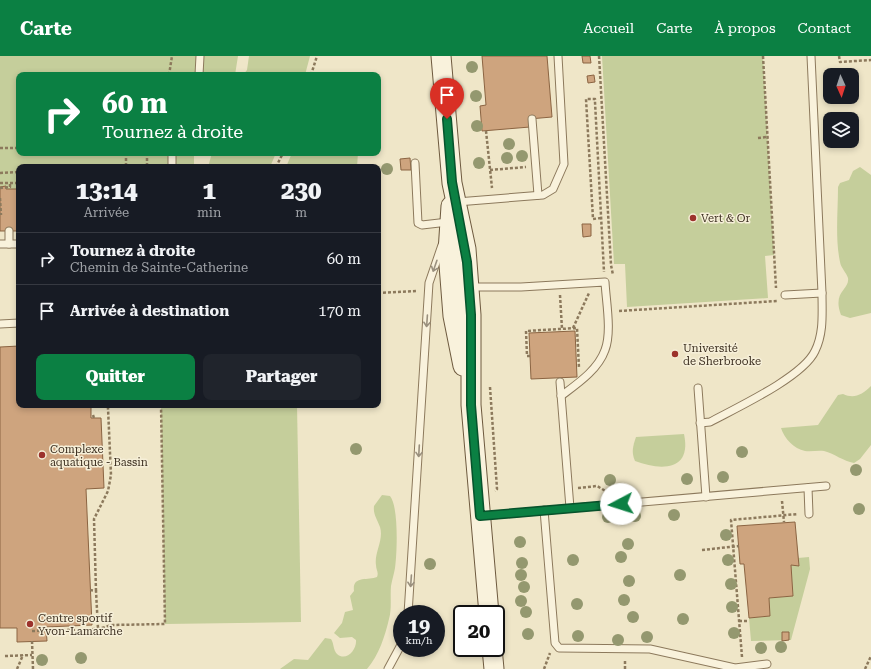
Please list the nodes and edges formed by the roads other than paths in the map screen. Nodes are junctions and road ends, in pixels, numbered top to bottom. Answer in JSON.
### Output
{"nodes":[{"id":1,"x":200,"y":56,"type":"edge"},
{"id":2,"x":441,"y":56,"type":"edge"},
{"id":3,"x":558,"y":56,"type":"edge"},
{"id":4,"x":811,"y":56,"type":"edge"},
{"id":5,"x":199,"y":72,"type":"edge"},
{"id":6,"x":532,"y":119,"type":"dead end"},
{"id":7,"x":415,"y":163,"type":"dead end"},
{"id":8,"x":538,"y":195,"type":"junction"},
{"id":9,"x":454,"y":203,"type":"junction"},
{"id":10,"x":455,"y":221,"type":"junction"},
{"id":11,"x":9,"y":231,"type":"dead end"},
{"id":12,"x":0,"y":244,"type":"edge"},
{"id":13,"x":9,"y":244,"type":"junction"},
{"id":14,"x":16,"y":244,"type":"edge"},
{"id":15,"x":469,"y":287,"type":"junction"},
{"id":16,"x":822,"y":293,"type":"junction"},
{"id":17,"x":785,"y":295,"type":"dead end"},
{"id":18,"x":16,"y":323,"type":"edge"},
{"id":19,"x":0,"y":324,"type":"edge"},
{"id":20,"x":560,"y":382,"type":"dead end"},
{"id":21,"x":698,"y":388,"type":"dead end"},
{"id":22,"x":561,"y":396,"type":"junction"},
{"id":23,"x":471,"y":405,"type":"junction"},
{"id":24,"x":700,"y":422,"type":"junction"},
{"id":25,"x":826,"y":486,"type":"dead end"},
{"id":26,"x":808,"y":488,"type":"junction"},
{"id":27,"x":706,"y":497,"type":"junction"},
{"id":28,"x":570,"y":508,"type":"junction"},
{"id":29,"x":544,"y":510,"type":"junction"},
{"id":30,"x":809,"y":514,"type":"dead end"},
{"id":31,"x":480,"y":516,"type":"junction"},
{"id":32,"x":409,"y":605,"type":"edge"},
{"id":33,"x":488,"y":605,"type":"edge"},
{"id":34,"x":394,"y":657,"type":"edge"},
{"id":35,"x":493,"y":657,"type":"edge"},
{"id":36,"x":767,"y":664,"type":"dead end"},
{"id":37,"x":754,"y":667,"type":"edge"},
{"id":38,"x":388,"y":669,"type":"edge"},
{"id":39,"x":494,"y":669,"type":"edge"}],
"edges":[{"from":1,"to":5,"type":"lane"},
{"from":2,"to":9,"type":"main road"},
{"from":3,"to":8,"type":"lane"},
{"from":4,"to":16,"type":"lane"},
{"from":6,"to":8,"type":"lane"},
{"from":7,"to":10,"type":"lane"},
{"from":8,"to":9,"type":"lane"},
{"from":9,"to":10,"type":"main road"},
{"from":10,"to":15,"type":"main road"},
{"from":10,"to":23,"type":"main road"},
{"from":10,"to":32,"type":"lane","one_way":true},
{"from":11,"to":13,"type":"lane"},
{"from":12,"to":13,"type":"lane"},
{"from":13,"to":14,"type":"lane"},
{"from":15,"to":22,"type":"lane"},
{"from":15,"to":23,"type":"main road"},
{"from":16,"to":17,"type":"lane"},
{"from":16,"to":24,"type":"lane"},
{"from":18,"to":19,"type":"lane"},
{"from":20,"to":22,"type":"lane"},
{"from":21,"to":24,"type":"lane"},
{"from":22,"to":28,"type":"lane"},
{"from":23,"to":31,"type":"main road"},
{"from":24,"to":27,"type":"lane"},
{"from":25,"to":26,"type":"lane"},
{"from":26,"to":27,"type":"lane"},
{"from":26,"to":30,"type":"lane"},
{"from":27,"to":28,"type":"lane"},
{"from":28,"to":29,"type":"lane"},
{"from":29,"to":31,"type":"lane"},
{"from":29,"to":37,"type":"lane"},
{"from":31,"to":33,"type":"main road"},
{"from":34,"to":38,"type":"lane"},
{"from":35,"to":39,"type":"main road"},
{"from":36,"to":37,"type":"lane"}]}
